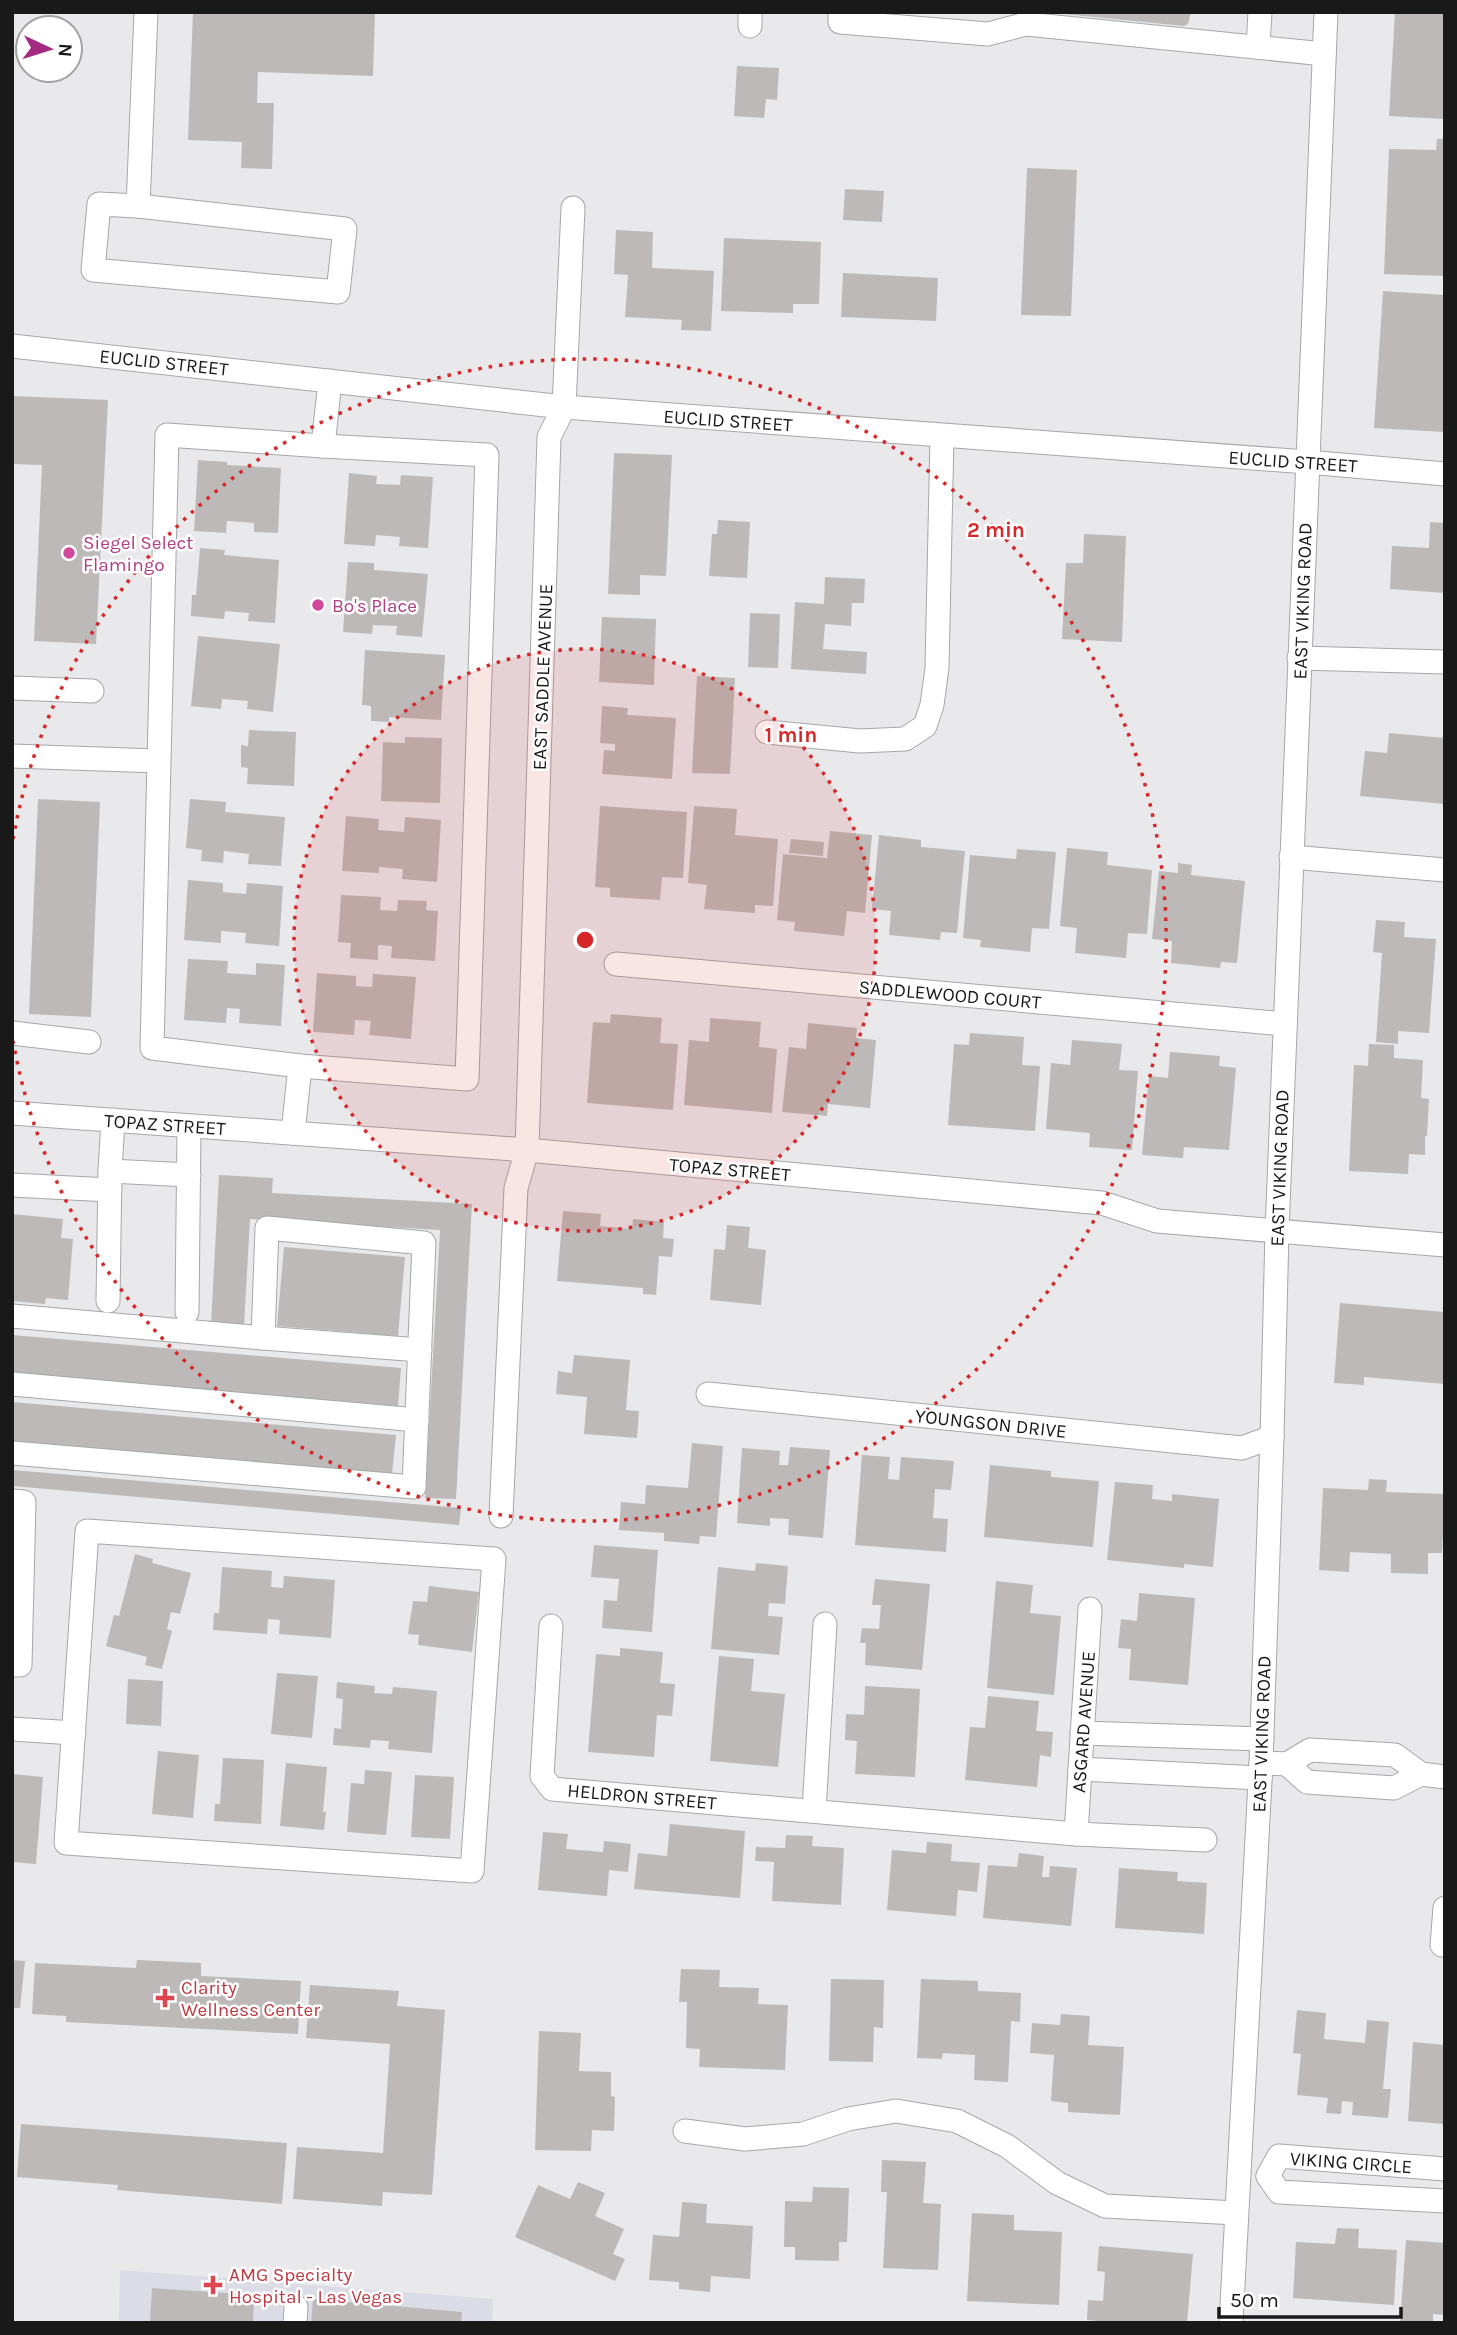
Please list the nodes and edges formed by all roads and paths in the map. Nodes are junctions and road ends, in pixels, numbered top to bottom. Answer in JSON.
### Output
{"nodes":[{"id":1,"x":146,"y":12,"type":"edge"},
{"id":2,"x":840,"y":12,"type":"edge"},
{"id":3,"x":1260,"y":12,"type":"edge"},
{"id":4,"x":1326,"y":12,"type":"edge"},
{"id":5,"x":1258,"y":47,"type":"junction"},
{"id":6,"x":1324,"y":54,"type":"junction"},
{"id":7,"x":138,"y":206,"type":"junction"},
{"id":8,"x":573,"y":208,"type":"dead end"},
{"id":9,"x":12,"y":346,"type":"edge"},
{"id":10,"x":330,"y":381,"type":"junction"},
{"id":11,"x":564,"y":407,"type":"junction"},
{"id":12,"x":942,"y":436,"type":"junction"},
{"id":13,"x":323,"y":446,"type":"junction"},
{"id":14,"x":1307,"y":462,"type":"junction"},
{"id":15,"x":1445,"y":474,"type":"edge"},
{"id":16,"x":1299,"y":658,"type":"junction"},
{"id":17,"x":1445,"y":662,"type":"edge"},
{"id":18,"x":12,"y":688,"type":"edge"},
{"id":19,"x":92,"y":691,"type":"dead end"},
{"id":20,"x":767,"y":732,"type":"dead end"},
{"id":21,"x":12,"y":756,"type":"edge"},
{"id":22,"x":158,"y":761,"type":"junction"},
{"id":23,"x":1292,"y":857,"type":"junction"},
{"id":24,"x":1445,"y":870,"type":"edge"},
{"id":25,"x":616,"y":964,"type":"dead end"},
{"id":26,"x":1285,"y":1024,"type":"junction"},
{"id":27,"x":12,"y":1033,"type":"edge"},
{"id":28,"x":89,"y":1042,"type":"dead end"},
{"id":29,"x":300,"y":1066,"type":"junction"},
{"id":30,"x":12,"y":1113,"type":"edge"},
{"id":31,"x":113,"y":1120,"type":"junction"},
{"id":32,"x":189,"y":1126,"type":"junction"},
{"id":33,"x":293,"y":1133,"type":"junction"},
{"id":34,"x":527,"y":1150,"type":"junction"},
{"id":35,"x":189,"y":1175,"type":"junction"},
{"id":36,"x":110,"y":1181,"type":"junction"},
{"id":37,"x":12,"y":1185,"type":"edge"},
{"id":38,"x":1277,"y":1231,"type":"junction"},
{"id":39,"x":1445,"y":1245,"type":"edge"},
{"id":40,"x":108,"y":1301,"type":"dead end"},
{"id":41,"x":187,"y":1312,"type":"dead end"},
{"id":42,"x":12,"y":1316,"type":"edge"},
{"id":43,"x":263,"y":1338,"type":"junction"},
{"id":44,"x":419,"y":1350,"type":"junction"},
{"id":45,"x":12,"y":1384,"type":"edge"},
{"id":46,"x":708,"y":1394,"type":"dead end"},
{"id":47,"x":417,"y":1420,"type":"junction"},
{"id":48,"x":1272,"y":1437,"type":"junction"},
{"id":49,"x":12,"y":1453,"type":"edge"},
{"id":50,"x":12,"y":1501,"type":"edge"},
{"id":51,"x":501,"y":1517,"type":"dead end"},
{"id":52,"x":1090,"y":1609,"type":"dead end"},
{"id":53,"x":825,"y":1624,"type":"dead end"},
{"id":54,"x":551,"y":1626,"type":"dead end"},
{"id":55,"x":12,"y":1665,"type":"edge"},
{"id":56,"x":12,"y":1729,"type":"edge"},
{"id":57,"x":74,"y":1733,"type":"junction"},
{"id":58,"x":1082,"y":1733,"type":"junction"},
{"id":59,"x":1262,"y":1738,"type":"junction"},
{"id":60,"x":1287,"y":1763,"type":"junction"},
{"id":61,"x":1080,"y":1769,"type":"junction"},
{"id":62,"x":1261,"y":1770,"type":"junction"},
{"id":63,"x":1421,"y":1774,"type":"junction"},
{"id":64,"x":1445,"y":1777,"type":"edge"},
{"id":65,"x":814,"y":1811,"type":"junction"},
{"id":66,"x":1076,"y":1834,"type":"junction"},
{"id":67,"x":1205,"y":1840,"type":"dead end"},
{"id":68,"x":1445,"y":1908,"type":"edge"},
{"id":69,"x":1442,"y":1945,"type":"dead end"},
{"id":70,"x":685,"y":2130,"type":"dead end"},
{"id":71,"x":1372,"y":2163,"type":"junction"},
{"id":72,"x":1445,"y":2169,"type":"edge"},
{"id":73,"x":1238,"y":2174,"type":"junction"},
{"id":74,"x":1268,"y":2176,"type":"junction"},
{"id":75,"x":1369,"y":2197,"type":"junction"},
{"id":76,"x":1445,"y":2201,"type":"edge"},
{"id":77,"x":1236,"y":2213,"type":"junction"},
{"id":78,"x":1231,"y":2323,"type":"edge"}],
"edges":[{"from":1,"to":7,"type":"street"},
{"from":2,"to":5,"type":"street"},
{"from":3,"to":5,"type":"street"},
{"from":4,"to":6,"type":"street","name":"EAST VIKING ROAD"},
{"from":5,"to":6,"type":"street"},
{"from":6,"to":14,"type":"street","name":"EAST VIKING ROAD"},
{"from":7,"to":7,"type":"street"},
{"from":8,"to":11,"type":"street","name":"EAST SADDLE AVENUE"},
{"from":9,"to":10,"type":"street","name":"EUCLID STREET"},
{"from":10,"to":11,"type":"street","name":"EUCLID STREET"},
{"from":10,"to":13,"type":"street"},
{"from":11,"to":12,"type":"street","name":"EUCLID STREET"},
{"from":11,"to":34,"type":"street","name":"EAST SADDLE AVENUE"},
{"from":12,"to":14,"type":"street","name":"EUCLID STREET"},
{"from":12,"to":20,"type":"street"},
{"from":13,"to":22,"type":"street"},
{"from":13,"to":29,"type":"street"},
{"from":14,"to":15,"type":"street","name":"EUCLID STREET"},
{"from":14,"to":16,"type":"street","name":"EAST VIKING ROAD"},
{"from":16,"to":17,"type":"street"},
{"from":16,"to":23,"type":"street","name":"EAST VIKING ROAD"},
{"from":18,"to":19,"type":"street"},
{"from":21,"to":22,"type":"street"},
{"from":22,"to":29,"type":"street"},
{"from":23,"to":24,"type":"street"},
{"from":23,"to":26,"type":"street","name":"EAST VIKING ROAD"},
{"from":25,"to":26,"type":"street","name":"SADDLEWOOD COURT"},
{"from":26,"to":38,"type":"street","name":"EAST VIKING ROAD"},
{"from":27,"to":28,"type":"street"},
{"from":29,"to":33,"type":"street"},
{"from":30,"to":31,"type":"street","name":"TOPAZ STREET"},
{"from":31,"to":32,"type":"street","name":"TOPAZ STREET"},
{"from":31,"to":36,"type":"street"},
{"from":32,"to":33,"type":"street","name":"TOPAZ STREET"},
{"from":32,"to":35,"type":"street"},
{"from":33,"to":34,"type":"street","name":"TOPAZ STREET"},
{"from":34,"to":38,"type":"street","name":"TOPAZ STREET"},
{"from":34,"to":51,"type":"street","name":"EAST SADDLE AVENUE"},
{"from":35,"to":36,"type":"street"},
{"from":35,"to":41,"type":"street"},
{"from":36,"to":37,"type":"street"},
{"from":36,"to":40,"type":"street"},
{"from":38,"to":39,"type":"street","name":"TOPAZ STREET"},
{"from":38,"to":48,"type":"street","name":"EAST VIKING ROAD"},
{"from":42,"to":43,"type":"street"},
{"from":43,"to":44,"type":"street"},
{"from":43,"to":44,"type":"street"},
{"from":44,"to":47,"type":"street"},
{"from":45,"to":47,"type":"street"},
{"from":46,"to":48,"type":"street","name":"YOUNGSON DRIVE"},
{"from":47,"to":49,"type":"street"},
{"from":48,"to":59,"type":"street","name":"EAST VIKING ROAD"},
{"from":50,"to":55,"type":"street"},
{"from":52,"to":58,"type":"street","name":"ASGARD AVENUE"},
{"from":53,"to":65,"type":"street"},
{"from":54,"to":65,"type":"street","name":"HELDRON STREET"},
{"from":56,"to":57,"type":"street"},
{"from":57,"to":57,"type":"street"},
{"from":58,"to":59,"type":"street"},
{"from":58,"to":61,"type":"street","name":"ASGARD AVENUE"},
{"from":59,"to":62,"type":"street","name":"EAST VIKING ROAD"},
{"from":60,"to":62,"type":"street"},
{"from":60,"to":63,"type":"street"},
{"from":60,"to":63,"type":"street"},
{"from":61,"to":62,"type":"street"},
{"from":61,"to":66,"type":"street","name":"ASGARD AVENUE"},
{"from":62,"to":73,"type":"street","name":"EAST VIKING ROAD"},
{"from":63,"to":64,"type":"street"},
{"from":65,"to":66,"type":"street","name":"HELDRON STREET"},
{"from":66,"to":67,"type":"street","name":"HELDRON STREET"},
{"from":68,"to":69,"type":"street"},
{"from":70,"to":77,"type":"street"},
{"from":71,"to":72,"type":"street","name":"VIKING CIRCLE"},
{"from":71,"to":74,"type":"street","name":"VIKING CIRCLE"},
{"from":71,"to":75,"type":"street"},
{"from":73,"to":74,"type":"street","name":"VIKING CIRCLE"},
{"from":73,"to":77,"type":"street","name":"EAST VIKING ROAD"},
{"from":74,"to":75,"type":"street","name":"VIKING CIRCLE"},
{"from":75,"to":76,"type":"street","name":"VIKING CIRCLE"},
{"from":77,"to":78,"type":"street","name":"EAST VIKING ROAD"}]}
